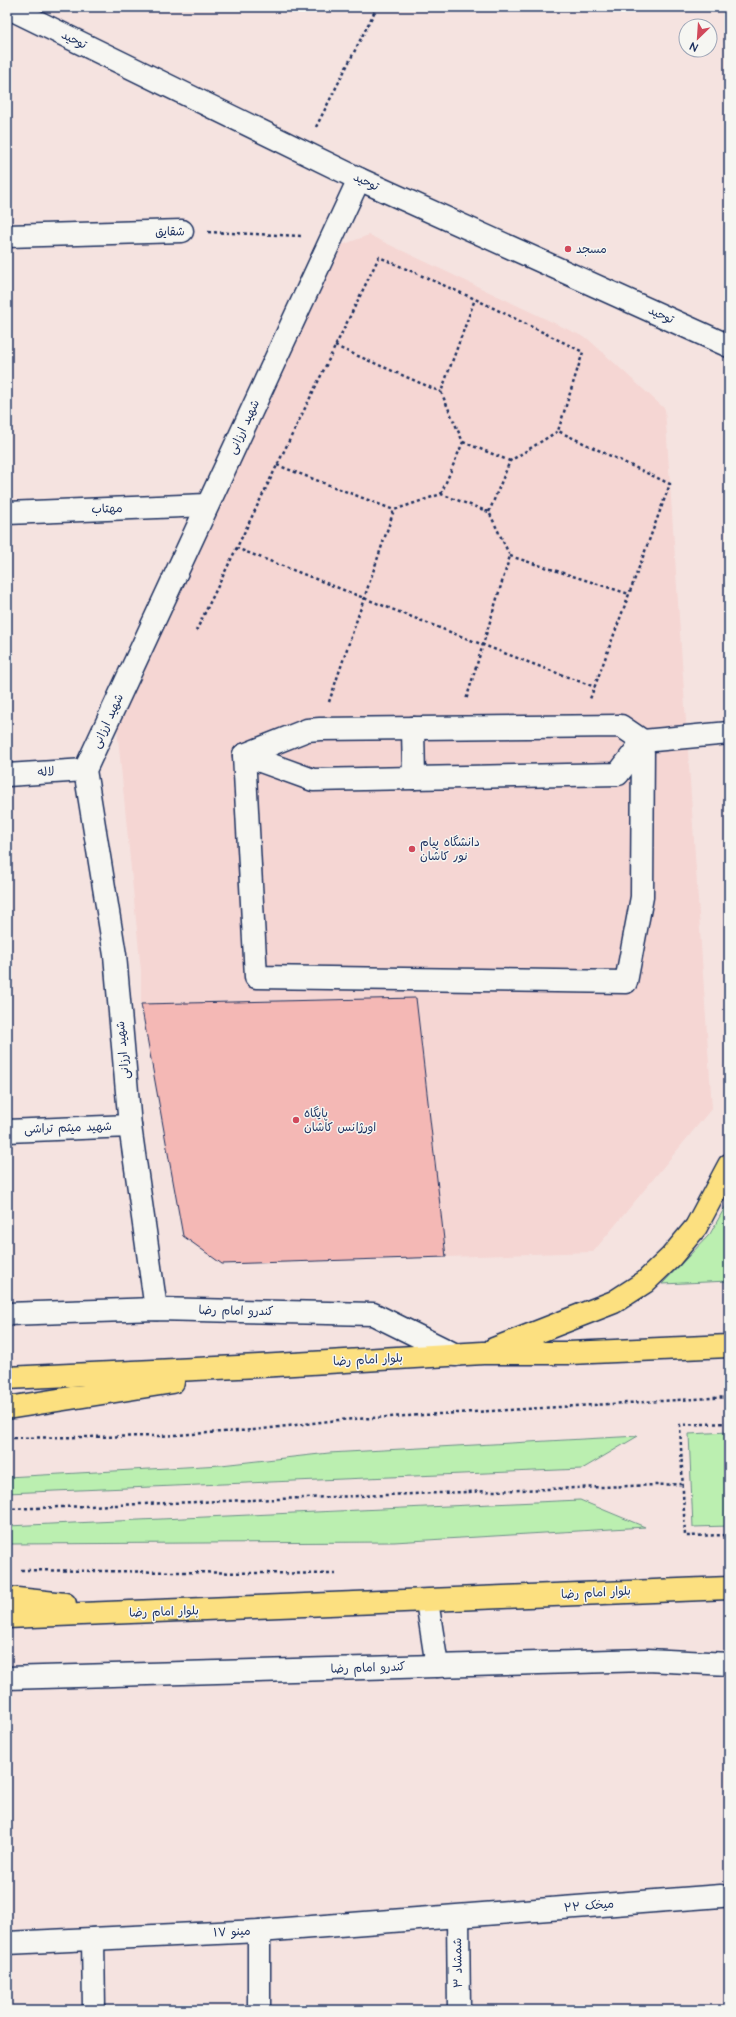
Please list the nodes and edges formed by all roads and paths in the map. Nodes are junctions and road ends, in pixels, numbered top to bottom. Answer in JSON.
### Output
{"nodes":[{"id":1,"x":377,"y":7,"type":"edge"},
{"id":2,"x":7,"y":8,"type":"edge"},
{"id":3,"x":303,"y":152,"type":"junction"},
{"id":4,"x":359,"y":179,"type":"junction"},
{"id":5,"x":182,"y":231,"type":"joint"},
{"id":6,"x":7,"y":236,"type":"edge"},
{"id":7,"x":332,"y":237,"type":"junction"},
{"id":8,"x":475,"y":299,"type":"junction"},
{"id":9,"x":335,"y":346,"type":"junction"},
{"id":10,"x":729,"y":346,"type":"edge"},
{"id":11,"x":441,"y":392,"type":"junction"},
{"id":12,"x":558,"y":431,"type":"junction"},
{"id":13,"x":463,"y":442,"type":"junction"},
{"id":14,"x":510,"y":461,"type":"junction"},
{"id":15,"x":277,"y":465,"type":"junction"},
{"id":16,"x":441,"y":494,"type":"junction"},
{"id":17,"x":208,"y":505,"type":"junction"},
{"id":18,"x":394,"y":510,"type":"junction"},
{"id":19,"x":489,"y":512,"type":"junction"},
{"id":20,"x":7,"y":513,"type":"edge"},
{"id":21,"x":236,"y":548,"type":"junction"},
{"id":22,"x":510,"y":556,"type":"junction"},
{"id":23,"x":629,"y":594,"type":"junction"},
{"id":24,"x":365,"y":597,"type":"junction"},
{"id":25,"x":196,"y":631,"type":"dead end"},
{"id":26,"x":483,"y":646,"type":"junction"},
{"id":27,"x":595,"y":687,"type":"junction"},
{"id":28,"x":580,"y":726,"type":"junction"},
{"id":29,"x":458,"y":727,"type":"junction"},
{"id":30,"x":413,"y":728,"type":"junction"},
{"id":31,"x":320,"y":729,"type":"junction"},
{"id":32,"x":729,"y":733,"type":"edge"},
{"id":33,"x":643,"y":741,"type":"junction"},
{"id":34,"x":244,"y":755,"type":"junction"},
{"id":35,"x":85,"y":770,"type":"junction"},
{"id":36,"x":7,"y":775,"type":"edge"},
{"id":37,"x":414,"y":778,"type":"junction"},
{"id":38,"x":130,"y":1126,"type":"junction"},
{"id":39,"x":7,"y":1131,"type":"edge"},
{"id":40,"x":729,"y":1165,"type":"edge"},
{"id":41,"x":156,"y":1309,"type":"junction"},
{"id":42,"x":7,"y":1314,"type":"edge"},
{"id":43,"x":729,"y":1346,"type":"edge"},
{"id":44,"x":483,"y":1353,"type":"junction"},
{"id":45,"x":456,"y":1355,"type":"junction"},
{"id":46,"x":281,"y":1365,"type":"junction"},
{"id":47,"x":7,"y":1378,"type":"edge"},
{"id":48,"x":729,"y":1398,"type":"edge"},
{"id":49,"x":7,"y":1408,"type":"edge"},
{"id":50,"x":729,"y":1423,"type":"edge"},
{"id":51,"x":7,"y":1438,"type":"edge"},
{"id":52,"x":683,"y":1484,"type":"junction"},
{"id":53,"x":7,"y":1509,"type":"edge"},
{"id":54,"x":729,"y":1535,"type":"edge"},
{"id":55,"x":15,"y":1570,"type":"dead end"},
{"id":56,"x":344,"y":1574,"type":"dead end"},
{"id":57,"x":729,"y":1588,"type":"edge"},
{"id":58,"x":7,"y":1598,"type":"edge"},
{"id":59,"x":427,"y":1601,"type":"junction"},
{"id":60,"x":146,"y":1613,"type":"junction"},
{"id":61,"x":7,"y":1617,"type":"edge"},
{"id":62,"x":729,"y":1664,"type":"edge"},
{"id":63,"x":437,"y":1666,"type":"junction"},
{"id":64,"x":7,"y":1678,"type":"edge"},
{"id":65,"x":721,"y":1896,"type":"dead end"},
{"id":66,"x":458,"y":1917,"type":"junction"},
{"id":67,"x":259,"y":1931,"type":"junction"},
{"id":68,"x":93,"y":1939,"type":"junction"},
{"id":69,"x":7,"y":1943,"type":"edge"},
{"id":70,"x":94,"y":2010,"type":"edge"},
{"id":71,"x":259,"y":2010,"type":"edge"},
{"id":72,"x":458,"y":2010,"type":"edge"}],
"edges":[{"from":1,"to":3,"type":"path"},
{"from":2,"to":3,"type":"street","name":"توحید"},
{"from":3,"to":4,"type":"street","name":"توحید"},
{"from":4,"to":7,"type":"street","name":"شهید ارزانی"},
{"from":4,"to":10,"type":"street","name":"توحید"},
{"from":5,"to":6,"type":"street","name":"شقایق"},
{"from":5,"to":7,"type":"path","name":"شقایق"},
{"from":7,"to":17,"type":"street","name":"شهید ارزانی"},
{"from":8,"to":9,"type":"path"},
{"from":8,"to":11,"type":"path"},
{"from":8,"to":12,"type":"path"},
{"from":9,"to":11,"type":"path"},
{"from":9,"to":15,"type":"path"},
{"from":11,"to":13,"type":"path"},
{"from":12,"to":14,"type":"path"},
{"from":12,"to":23,"type":"path"},
{"from":13,"to":14,"type":"path"},
{"from":13,"to":16,"type":"path"},
{"from":14,"to":19,"type":"path"},
{"from":15,"to":18,"type":"path"},
{"from":15,"to":21,"type":"path"},
{"from":16,"to":18,"type":"path"},
{"from":16,"to":19,"type":"path"},
{"from":17,"to":20,"type":"street","name":"مهتاب"},
{"from":17,"to":35,"type":"street","name":"شهید ارزانی"},
{"from":18,"to":24,"type":"path"},
{"from":19,"to":22,"type":"path"},
{"from":21,"to":24,"type":"path"},
{"from":21,"to":25,"type":"path"},
{"from":22,"to":23,"type":"path"},
{"from":22,"to":26,"type":"path"},
{"from":23,"to":27,"type":"path"},
{"from":24,"to":26,"type":"path"},
{"from":24,"to":31,"type":"path"},
{"from":26,"to":27,"type":"path"},
{"from":26,"to":29,"type":"path"},
{"from":27,"to":28,"type":"path"},
{"from":28,"to":29,"type":"street"},
{"from":28,"to":33,"type":"street"},
{"from":29,"to":30,"type":"street"},
{"from":30,"to":31,"type":"street"},
{"from":30,"to":37,"type":"street"},
{"from":31,"to":34,"type":"street"},
{"from":32,"to":33,"type":"street"},
{"from":33,"to":34,"type":"street"},
{"from":33,"to":37,"type":"street"},
{"from":34,"to":37,"type":"street"},
{"from":35,"to":36,"type":"street","name":"لاله"},
{"from":35,"to":38,"type":"street","name":"شهید ارزانی"},
{"from":38,"to":39,"type":"street","name":"شهید میثم تراشی"},
{"from":38,"to":41,"type":"street","name":"شهید ارزانی"},
{"from":40,"to":44,"type":"main road"},
{"from":41,"to":42,"type":"street","name":"کندرو امام رضا"},
{"from":41,"to":45,"type":"street","name":"کندرو امام رضا"},
{"from":43,"to":44,"type":"main road","name":"بلوار امام رضا"},
{"from":44,"to":45,"type":"main road","name":"بلوار امام رضا"},
{"from":45,"to":46,"type":"main road","name":"بلوار امام رضا"},
{"from":46,"to":47,"type":"main road","name":"بلوار امام رضا"},
{"from":46,"to":49,"type":"main road"},
{"from":48,"to":51,"type":"path"},
{"from":50,"to":52,"type":"path"},
{"from":52,"to":53,"type":"path"},
{"from":52,"to":54,"type":"path"},
{"from":55,"to":56,"type":"path"},
{"from":57,"to":59,"type":"main road","name":"بلوار امام رضا"},
{"from":58,"to":60,"type":"main road"},
{"from":59,"to":60,"type":"main road","name":"بلوار امام رضا"},
{"from":59,"to":63,"type":"street"},
{"from":60,"to":61,"type":"main road","name":"بلوار امام رضا"},
{"from":62,"to":63,"type":"street","name":"کندرو امام رضا"},
{"from":63,"to":64,"type":"street","name":"کندرو امام رضا"},
{"from":65,"to":66,"type":"street","name":"میخک ۲۲"},
{"from":66,"to":67,"type":"street","name":"مینو ۱۷"},
{"from":66,"to":72,"type":"street","name":"شمشاد ۳"},
{"from":67,"to":68,"type":"street","name":"مینو ۱۷"},
{"from":67,"to":71,"type":"street"},
{"from":68,"to":69,"type":"street","name":"مینو ۱۷"},
{"from":68,"to":70,"type":"street"}]}
